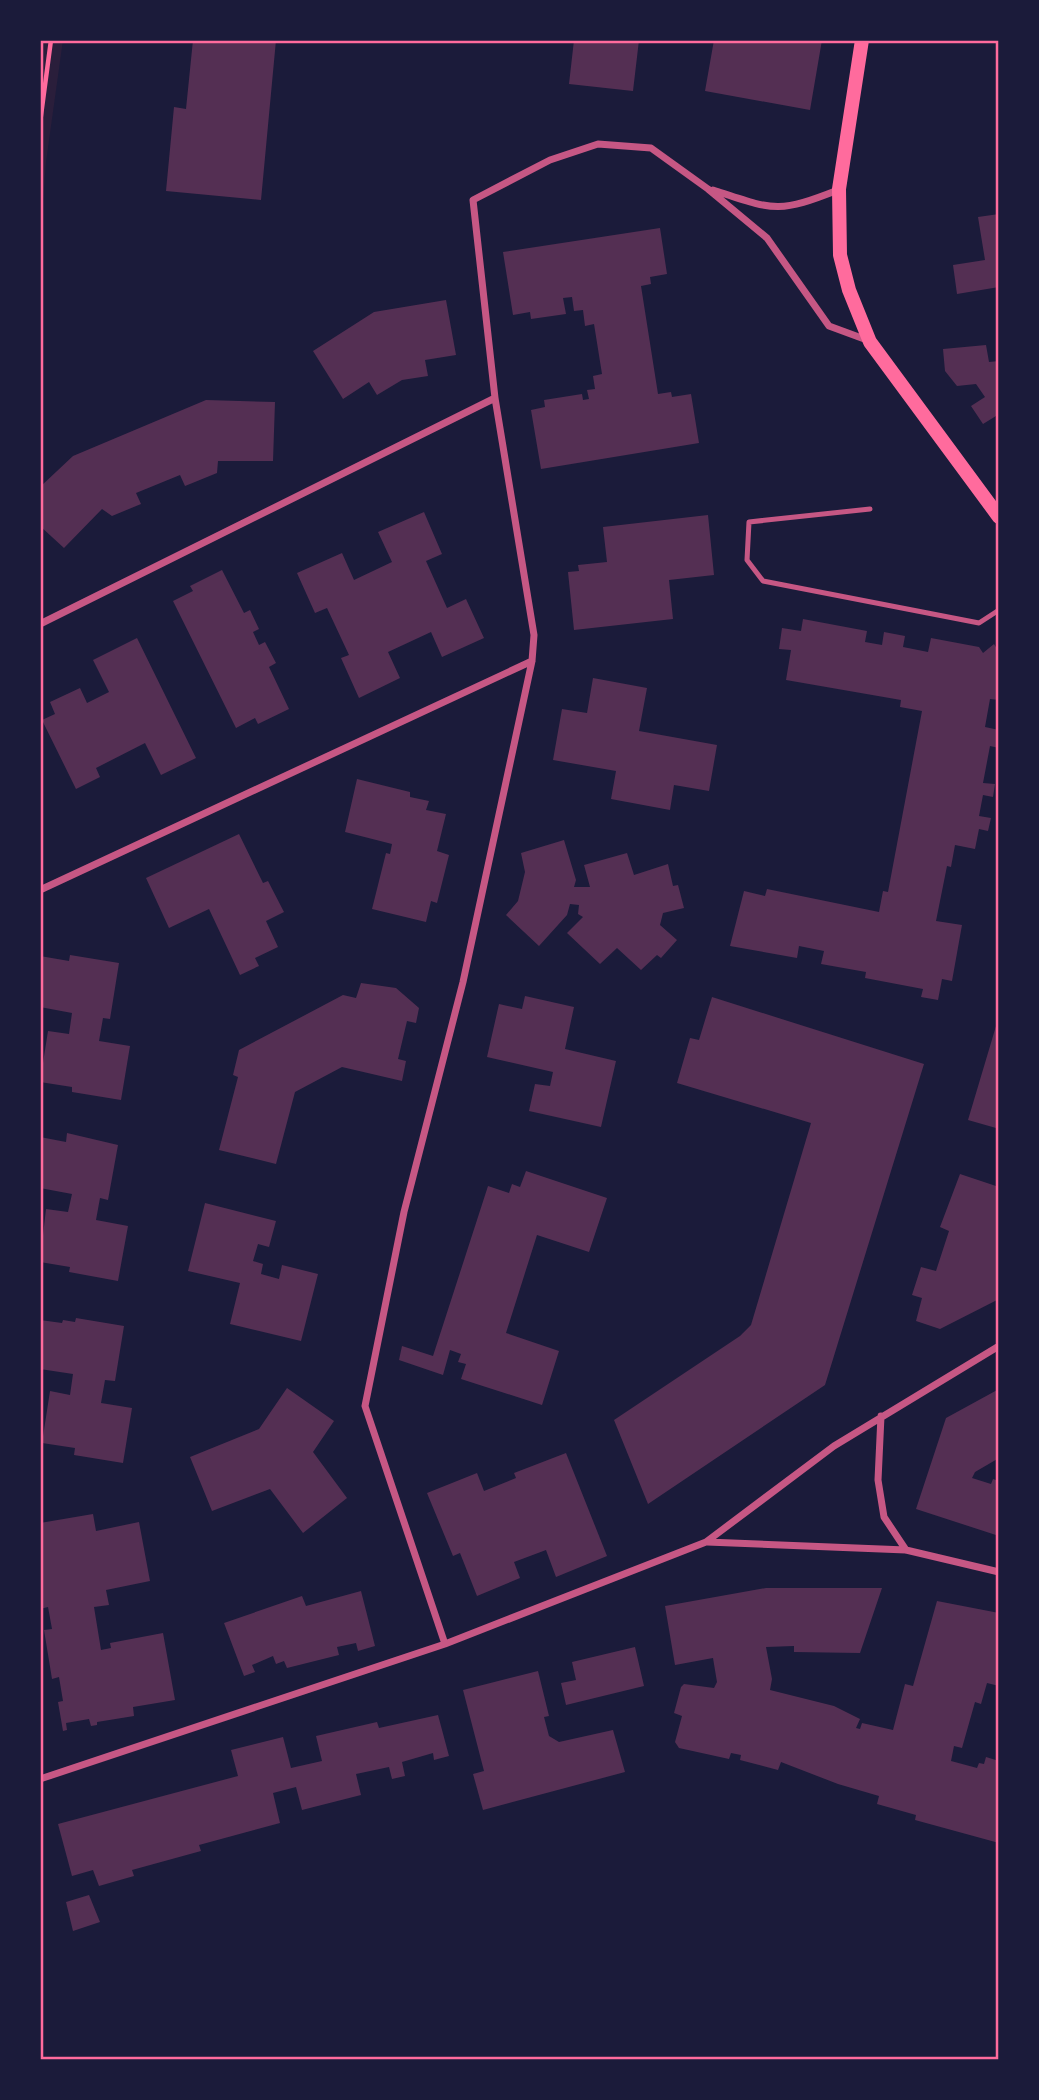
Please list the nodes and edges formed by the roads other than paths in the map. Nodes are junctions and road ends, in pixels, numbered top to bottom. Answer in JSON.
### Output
{"nodes":[{"id":1,"x":862,"y":40,"type":"edge"},
{"id":2,"x":708,"y":188,"type":"junction"},
{"id":3,"x":839,"y":189,"type":"junction"},
{"id":4,"x":870,"y":342,"type":"junction"},
{"id":5,"x":495,"y":398,"type":"junction"},
{"id":6,"x":870,"y":509,"type":"dead end"},
{"id":7,"x":999,"y":517,"type":"edge"},
{"id":8,"x":999,"y":610,"type":"edge"},
{"id":9,"x":40,"y":624,"type":"edge"},
{"id":10,"x":532,"y":661,"type":"junction"},
{"id":11,"x":40,"y":890,"type":"edge"},
{"id":12,"x":999,"y":1346,"type":"edge"},
{"id":13,"x":881,"y":1416,"type":"junction"},
{"id":14,"x":706,"y":1542,"type":"junction"},
{"id":15,"x":905,"y":1550,"type":"junction"},
{"id":16,"x":999,"y":1572,"type":"edge"},
{"id":17,"x":445,"y":1644,"type":"junction"},
{"id":18,"x":40,"y":1779,"type":"edge"}],
"edges":[{"from":1,"to":3,"type":"main road"},
{"from":2,"to":3,"type":"street"},
{"from":2,"to":4,"type":"street"},
{"from":2,"to":5,"type":"street"},
{"from":3,"to":4,"type":"main road"},
{"from":4,"to":7,"type":"main road"},
{"from":5,"to":9,"type":"street"},
{"from":5,"to":10,"type":"street"},
{"from":6,"to":8,"type":"lane"},
{"from":10,"to":11,"type":"street"},
{"from":10,"to":17,"type":"street"},
{"from":12,"to":13,"type":"street"},
{"from":13,"to":14,"type":"street"},
{"from":13,"to":15,"type":"street"},
{"from":14,"to":15,"type":"street"},
{"from":14,"to":17,"type":"street"},
{"from":15,"to":16,"type":"street"},
{"from":17,"to":18,"type":"street"}]}
